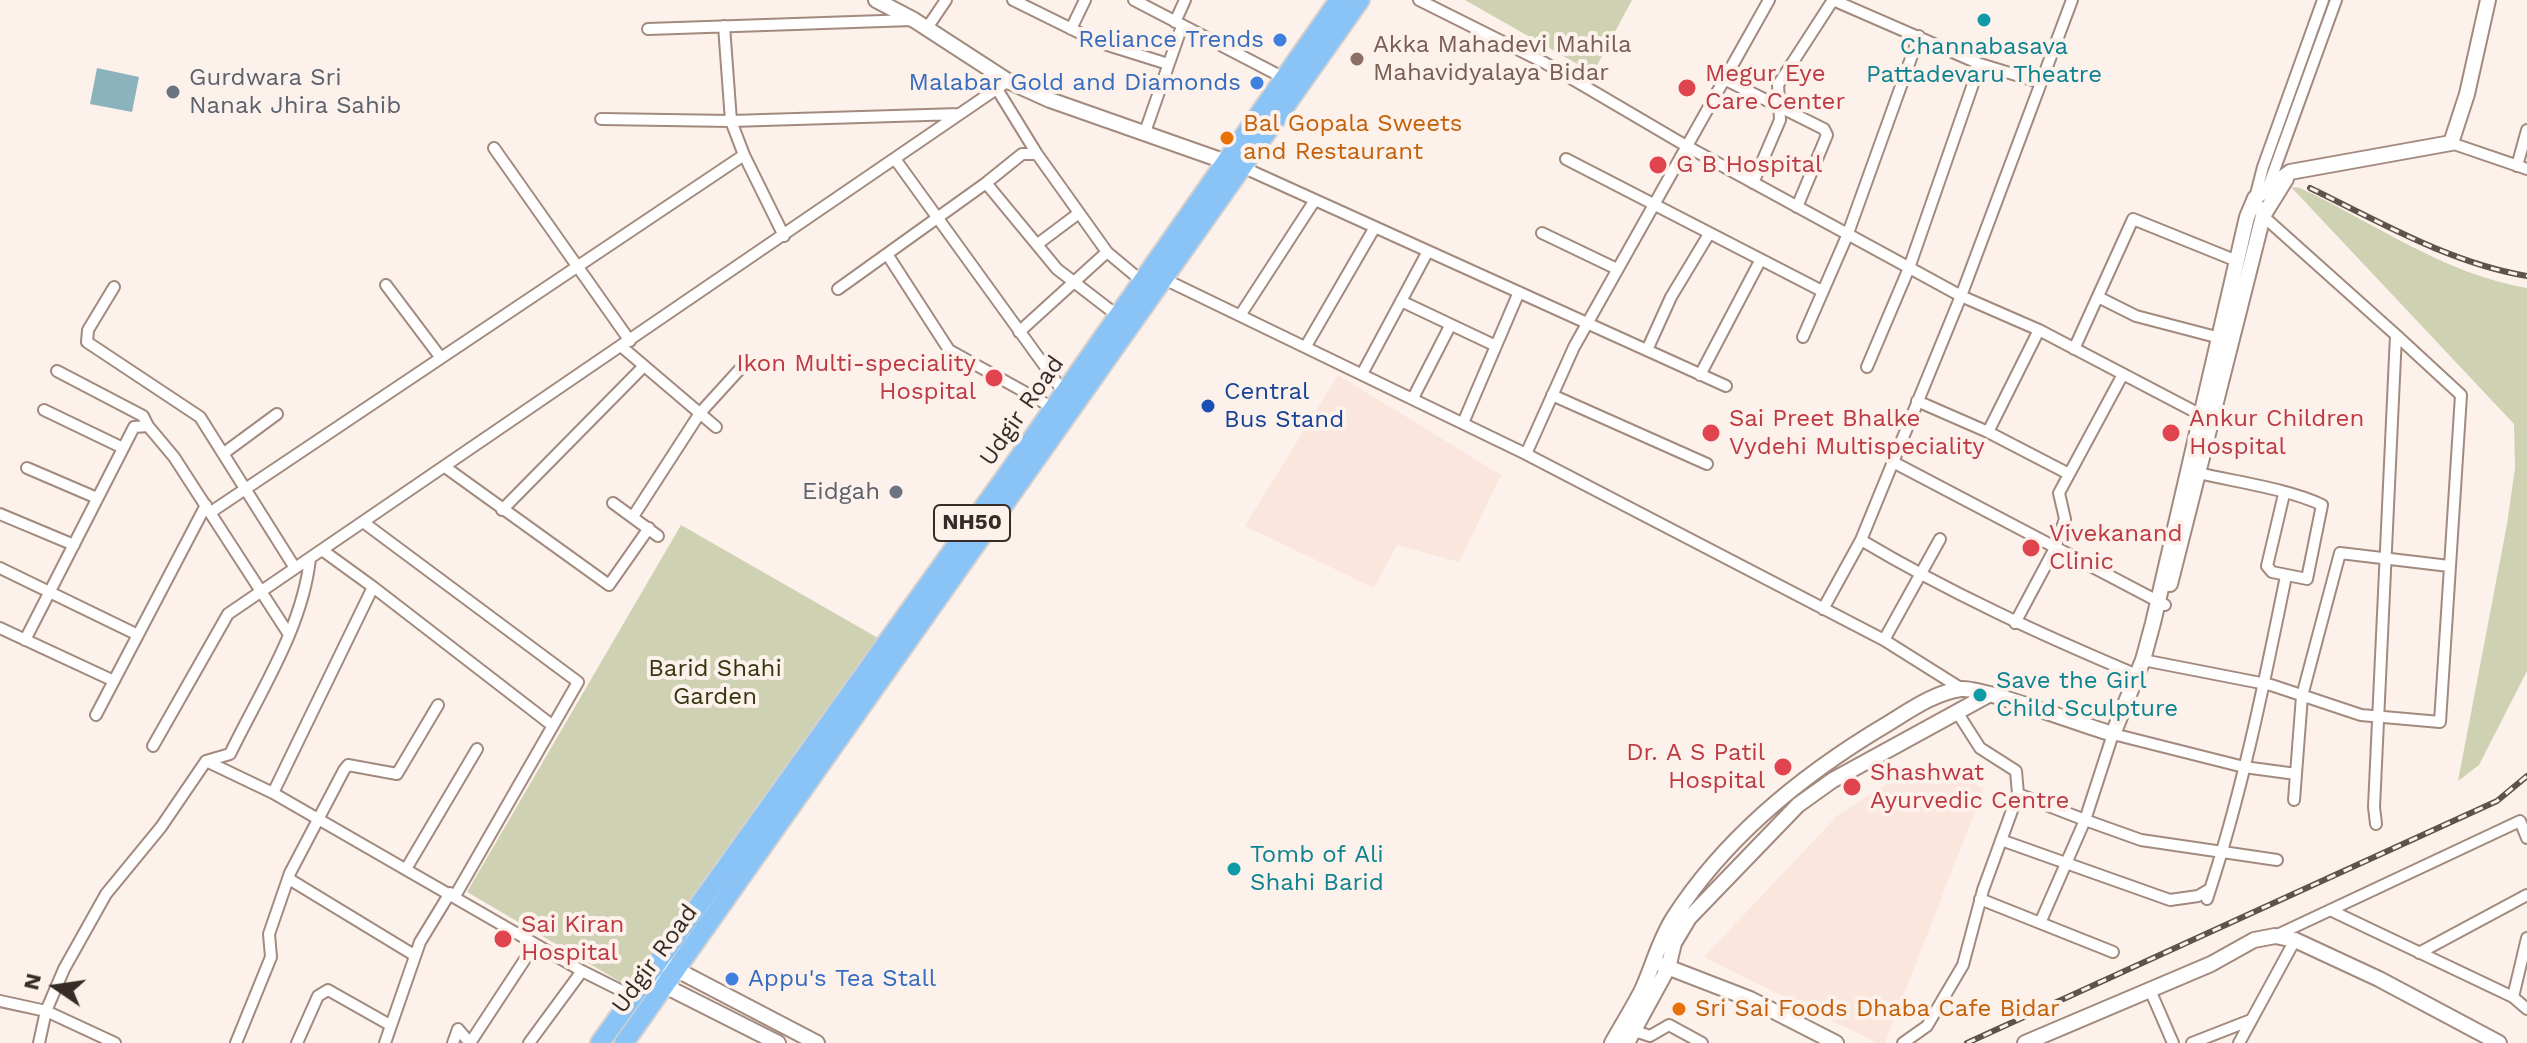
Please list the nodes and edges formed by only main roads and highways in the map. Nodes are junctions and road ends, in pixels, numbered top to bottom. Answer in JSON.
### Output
{"nodes":[{"id":1,"x":876,"y":0,"type":"edge"},
{"id":2,"x":1339,"y":0,"type":"edge"},
{"id":3,"x":1360,"y":0,"type":"edge"},
{"id":4,"x":2488,"y":0,"type":"edge"},
{"id":5,"x":1233,"y":164,"type":"junction"},
{"id":6,"x":2265,"y":197,"type":"junction"},
{"id":7,"x":1152,"y":281,"type":"junction"},
{"id":8,"x":1065,"y":406,"type":"junction"},
{"id":9,"x":2207,"y":418,"type":"junction"},
{"id":10,"x":2160,"y":603,"type":"junction"},
{"id":11,"x":1990,"y":694,"type":"junction"},
{"id":12,"x":1653,"y":961,"type":"junction"},
{"id":13,"x":1668,"y":968,"type":"junction"},
{"id":14,"x":667,"y":973,"type":"junction"},
{"id":15,"x":1631,"y":1037,"type":"edge"},
{"id":16,"x":600,"y":1043,"type":"edge"},
{"id":17,"x":624,"y":1043,"type":"edge"},
{"id":18,"x":778,"y":1043,"type":"edge"},
{"id":19,"x":817,"y":1043,"type":"edge"},
{"id":20,"x":1612,"y":1043,"type":"edge"},
{"id":21,"x":1836,"y":1043,"type":"edge"},
{"id":22,"x":2025,"y":1043,"type":"edge"},
{"id":23,"x":2499,"y":1043,"type":"edge"}],
"edges":[{"from":1,"to":5,"type":"main road"},
{"from":2,"to":5,"type":"highway","name":"Udgir Road","number":"NH50"},
{"from":3,"to":5,"type":"highway","name":"Udgir Road","number":"NH50"},
{"from":4,"to":6,"type":"main road"},
{"from":5,"to":7,"type":"highway","name":"Udgir Road","number":"NH50"},
{"from":6,"to":9,"type":"main road"},
{"from":6,"to":9,"type":"main road"},
{"from":7,"to":8,"type":"highway","name":"Udgir Road","number":"NH50"},
{"from":7,"to":8,"type":"highway","name":"Udgir Road","number":"NH50"},
{"from":8,"to":14,"type":"highway","name":"Udgir Road","number":"NH50"},
{"from":9,"to":10,"type":"main road"},
{"from":9,"to":10,"type":"main road"},
{"from":10,"to":11,"type":"main road"},
{"from":11,"to":12,"type":"main road"},
{"from":11,"to":13,"type":"main road"},
{"from":12,"to":13,"type":"main road"},
{"from":12,"to":20,"type":"main road"},
{"from":13,"to":15,"type":"main road"},
{"from":13,"to":21,"type":"main road"},
{"from":14,"to":16,"type":"highway","name":"Udgir Road","number":"NH50"},
{"from":14,"to":17,"type":"highway","name":"Udgir Road","number":"NH50"},
{"from":14,"to":18,"type":"main road"},
{"from":14,"to":19,"type":"main road"},
{"from":22,"to":23,"type":"main road"}]}
